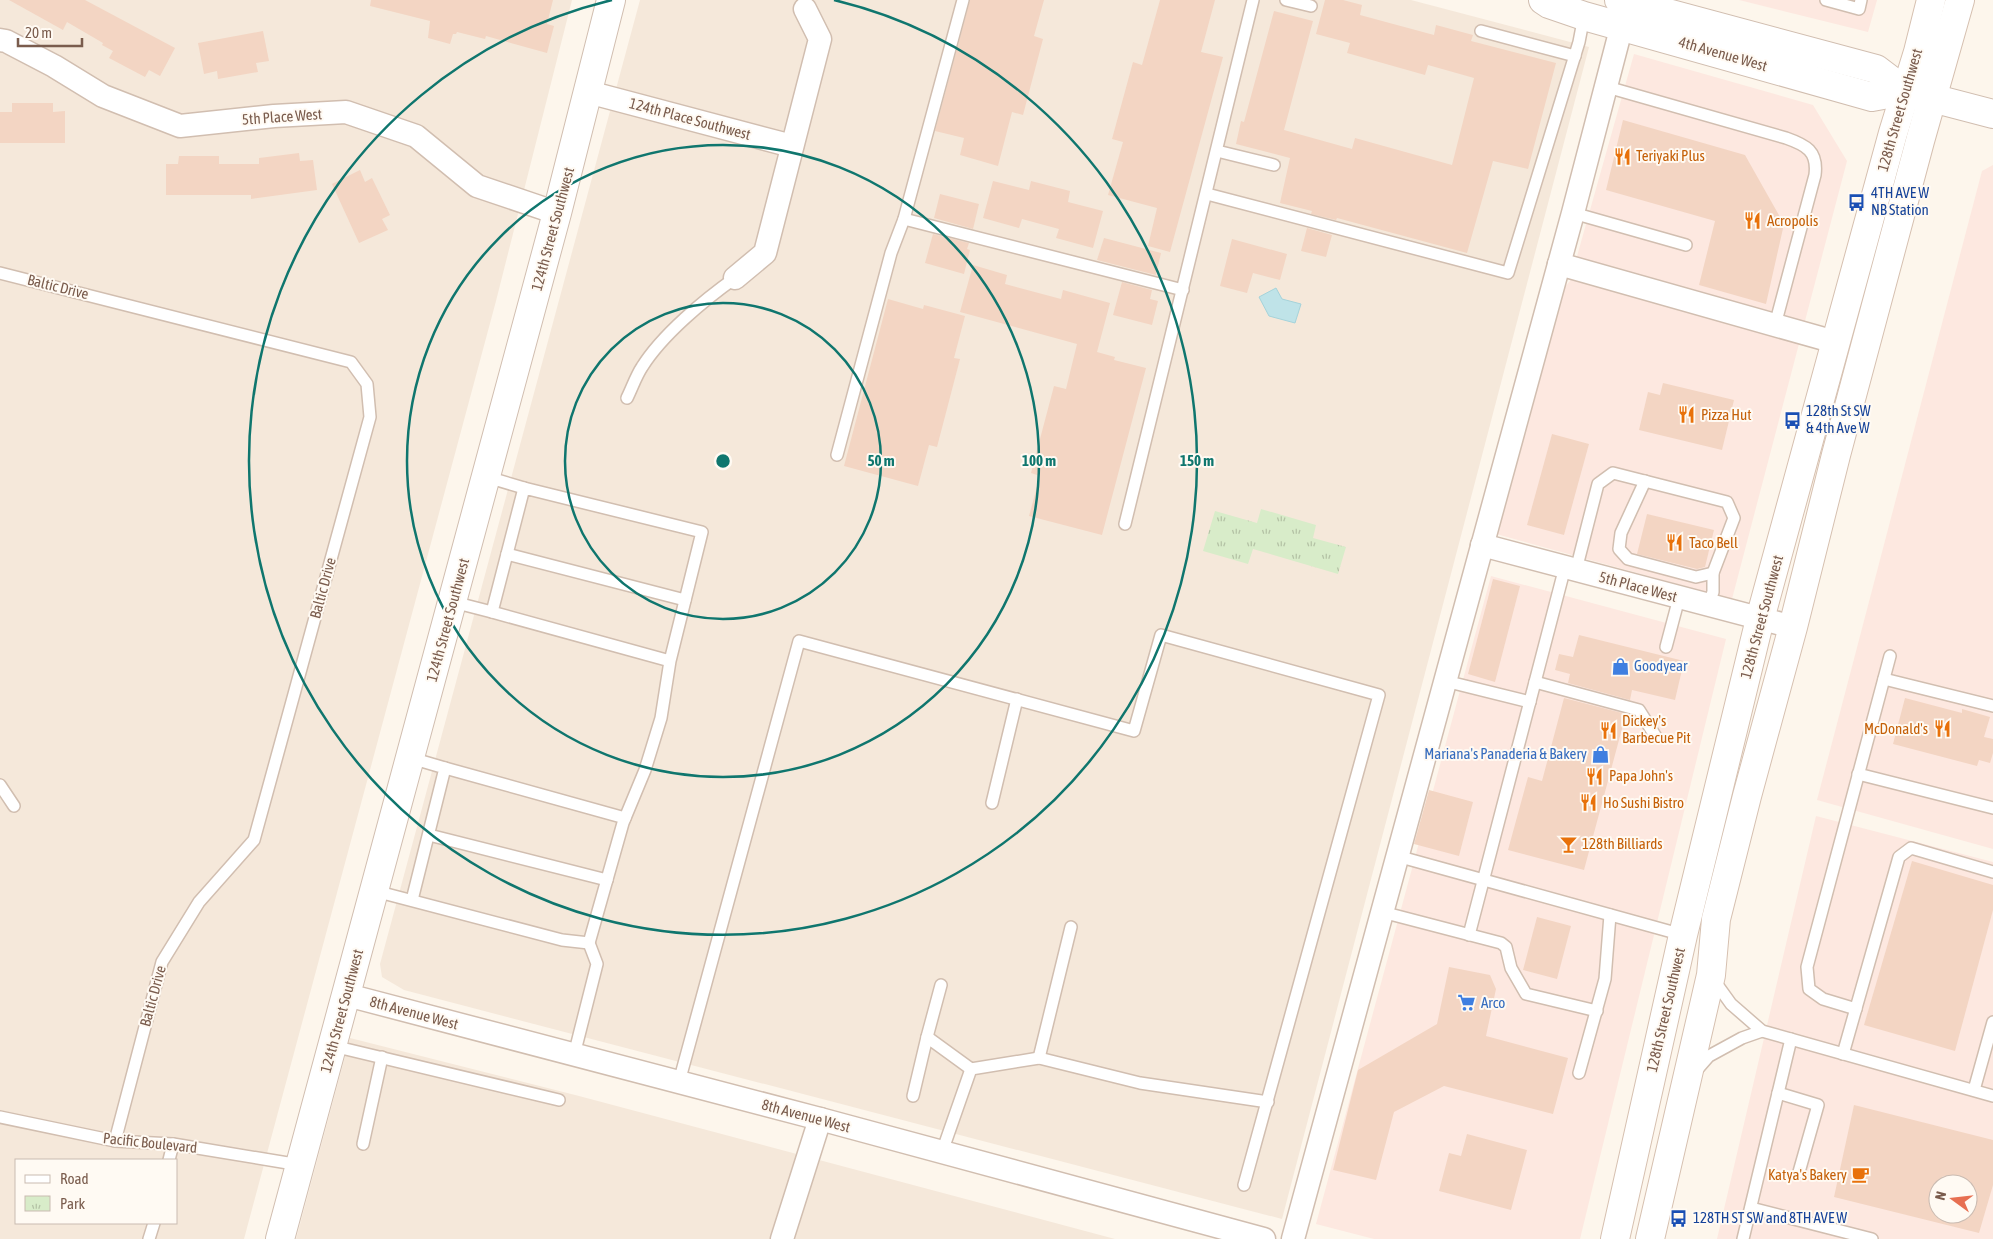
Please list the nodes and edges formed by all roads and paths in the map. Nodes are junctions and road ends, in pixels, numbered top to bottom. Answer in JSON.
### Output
{"nodes":[{"id":1,"x":611,"y":0,"type":"edge"},
{"id":2,"x":963,"y":0,"type":"edge"},
{"id":3,"x":1253,"y":0,"type":"edge"},
{"id":4,"x":1286,"y":0,"type":"edge"},
{"id":5,"x":1544,"y":0,"type":"edge"},
{"id":6,"x":1826,"y":0,"type":"edge"},
{"id":7,"x":1861,"y":0,"type":"edge"},
{"id":8,"x":1931,"y":0,"type":"edge"},
{"id":9,"x":1960,"y":0,"type":"edge"},
{"id":10,"x":1311,"y":6,"type":"dead end"},
{"id":11,"x":805,"y":9,"type":"dead end"},
{"id":12,"x":1620,"y":13,"type":"edge"},
{"id":13,"x":1584,"y":16,"type":"junction"},
{"id":14,"x":1481,"y":31,"type":"dead end"},
{"id":15,"x":0,"y":40,"type":"edge"},
{"id":16,"x":1575,"y":56,"type":"junction"},
{"id":17,"x":1607,"y":87,"type":"junction"},
{"id":18,"x":1905,"y":91,"type":"junction"},
{"id":19,"x":588,"y":92,"type":"junction"},
{"id":20,"x":1933,"y":98,"type":"junction"},
{"id":21,"x":1993,"y":114,"type":"edge"},
{"id":22,"x":792,"y":146,"type":"junction"},
{"id":23,"x":1217,"y":151,"type":"junction"},
{"id":24,"x":1274,"y":164,"type":"dead end"},
{"id":25,"x":1207,"y":194,"type":"junction"},
{"id":26,"x":557,"y":213,"type":"junction"},
{"id":27,"x":1573,"y":213,"type":"junction"},
{"id":28,"x":904,"y":219,"type":"junction"},
{"id":29,"x":1686,"y":244,"type":"dead end"},
{"id":30,"x":1559,"y":264,"type":"junction"},
{"id":31,"x":0,"y":273,"type":"edge"},
{"id":32,"x":735,"y":278,"type":"joint"},
{"id":33,"x":1183,"y":290,"type":"junction"},
{"id":34,"x":1775,"y":325,"type":"junction"},
{"id":35,"x":1835,"y":342,"type":"junction"},
{"id":36,"x":627,"y":398,"type":"dead end"},
{"id":37,"x":837,"y":455,"type":"dead end"},
{"id":38,"x":487,"y":477,"type":"junction"},
{"id":39,"x":1645,"y":481,"type":"junction"},
{"id":40,"x":524,"y":488,"type":"junction"},
{"id":41,"x":1125,"y":524,"type":"dead end"},
{"id":42,"x":1482,"y":545,"type":"junction"},
{"id":43,"x":507,"y":554,"type":"junction"},
{"id":44,"x":1571,"y":569,"type":"junction"},
{"id":45,"x":1713,"y":573,"type":"junction"},
{"id":46,"x":1679,"y":598,"type":"junction"},
{"id":47,"x":685,"y":600,"type":"junction"},
{"id":48,"x":453,"y":602,"type":"junction"},
{"id":49,"x":1708,"y":605,"type":"junction"},
{"id":50,"x":492,"y":612,"type":"junction"},
{"id":51,"x":1760,"y":619,"type":"junction"},
{"id":52,"x":1793,"y":627,"type":"junction"},
{"id":53,"x":1666,"y":647,"type":"dead end"},
{"id":54,"x":1890,"y":656,"type":"dead end"},
{"id":55,"x":670,"y":660,"type":"junction"},
{"id":56,"x":1884,"y":679,"type":"junction"},
{"id":57,"x":1445,"y":681,"type":"junction"},
{"id":58,"x":1535,"y":682,"type":"junction"},
{"id":59,"x":1017,"y":699,"type":"junction"},
{"id":60,"x":1530,"y":702,"type":"junction"},
{"id":61,"x":1993,"y":706,"type":"edge"},
{"id":62,"x":1656,"y":737,"type":"dead end"},
{"id":63,"x":411,"y":758,"type":"junction"},
{"id":64,"x":445,"y":768,"type":"junction"},
{"id":65,"x":1858,"y":774,"type":"junction"},
{"id":66,"x":0,"y":786,"type":"edge"},
{"id":67,"x":992,"y":803,"type":"dead end"},
{"id":68,"x":14,"y":806,"type":"dead end"},
{"id":69,"x":1993,"y":808,"type":"edge"},
{"id":70,"x":626,"y":818,"type":"junction"},
{"id":71,"x":429,"y":835,"type":"junction"},
{"id":72,"x":1397,"y":856,"type":"junction"},
{"id":73,"x":1993,"y":872,"type":"edge"},
{"id":74,"x":607,"y":880,"type":"junction"},
{"id":75,"x":1484,"y":880,"type":"junction"},
{"id":76,"x":375,"y":891,"type":"junction"},
{"id":77,"x":412,"y":900,"type":"junction"},
{"id":78,"x":1382,"y":912,"type":"junction"},
{"id":79,"x":1610,"y":915,"type":"junction"},
{"id":80,"x":1072,"y":927,"type":"dead end"},
{"id":81,"x":1469,"y":935,"type":"junction"},
{"id":82,"x":1683,"y":935,"type":"junction"},
{"id":83,"x":589,"y":942,"type":"junction"},
{"id":84,"x":1711,"y":975,"type":"junction"},
{"id":85,"x":941,"y":985,"type":"dead end"},
{"id":86,"x":347,"y":995,"type":"junction"},
{"id":87,"x":1856,"y":1009,"type":"junction"},
{"id":88,"x":1597,"y":1011,"type":"junction"},
{"id":89,"x":1993,"y":1022,"type":"edge"},
{"id":90,"x":1762,"y":1031,"type":"junction"},
{"id":91,"x":927,"y":1038,"type":"junction"},
{"id":92,"x":1791,"y":1039,"type":"junction"},
{"id":93,"x":333,"y":1046,"type":"junction"},
{"id":94,"x":1843,"y":1054,"type":"junction"},
{"id":95,"x":574,"y":1055,"type":"junction"},
{"id":96,"x":382,"y":1057,"type":"junction"},
{"id":97,"x":1039,"y":1058,"type":"junction"},
{"id":98,"x":971,"y":1069,"type":"junction"},
{"id":99,"x":1580,"y":1073,"type":"dead end"},
{"id":100,"x":1688,"y":1081,"type":"junction"},
{"id":101,"x":679,"y":1082,"type":"junction"},
{"id":102,"x":1974,"y":1090,"type":"junction"},
{"id":103,"x":1778,"y":1093,"type":"junction"},
{"id":104,"x":913,"y":1096,"type":"dead end"},
{"id":105,"x":1993,"y":1096,"type":"edge"},
{"id":106,"x":559,"y":1100,"type":"dead end"},
{"id":107,"x":1268,"y":1102,"type":"junction"},
{"id":108,"x":0,"y":1117,"type":"edge"},
{"id":109,"x":820,"y":1119,"type":"junction"},
{"id":110,"x":116,"y":1141,"type":"junction"},
{"id":111,"x":172,"y":1144,"type":"junction"},
{"id":112,"x":363,"y":1144,"type":"dead end"},
{"id":113,"x":942,"y":1152,"type":"junction"},
{"id":114,"x":169,"y":1159,"type":"edge"},
{"id":115,"x":300,"y":1165,"type":"junction"},
{"id":116,"x":1799,"y":1172,"type":"dead end"},
{"id":117,"x":1244,"y":1185,"type":"dead end"},
{"id":118,"x":1751,"y":1208,"type":"junction"},
{"id":119,"x":154,"y":1224,"type":"edge"},
{"id":120,"x":149,"y":1239,"type":"edge"},
{"id":121,"x":280,"y":1239,"type":"edge"},
{"id":122,"x":782,"y":1239,"type":"edge"},
{"id":123,"x":1264,"y":1239,"type":"edge"},
{"id":124,"x":1293,"y":1239,"type":"edge"},
{"id":125,"x":1615,"y":1239,"type":"edge"},
{"id":126,"x":1650,"y":1239,"type":"edge"},
{"id":127,"x":1743,"y":1239,"type":"edge"},
{"id":128,"x":1872,"y":1239,"type":"edge"}],
"edges":[{"from":1,"to":19,"type":"main road","name":"124th Street Southwest"},
{"from":2,"to":28,"type":"lane"},
{"from":3,"to":23,"type":"lane"},
{"from":4,"to":10,"type":"lane"},
{"from":5,"to":13,"type":"main road","name":"4th Avenue West"},
{"from":6,"to":7,"type":"lane"},
{"from":8,"to":18,"type":"main road","name":"128th Street Southwest"},
{"from":9,"to":20,"type":"main road","name":"128th Street Southwest"},
{"from":11,"to":22,"type":"street"},
{"from":12,"to":13,"type":"main road","name":"4th Avenue West"},
{"from":12,"to":17,"type":"street"},
{"from":12,"to":18,"type":"main road","name":"4th Avenue West"},
{"from":13,"to":16,"type":"lane"},
{"from":14,"to":16,"type":"lane"},
{"from":15,"to":26,"type":"street","name":"5th Place West"},
{"from":16,"to":25,"type":"lane"},
{"from":17,"to":27,"type":"street"},
{"from":17,"to":34,"type":"lane"},
{"from":18,"to":20,"type":"main road","name":"4th Avenue West"},
{"from":18,"to":35,"type":"main road","name":"128th Street Southwest"},
{"from":19,"to":22,"type":"street","name":"124th Place Southwest"},
{"from":19,"to":26,"type":"main road","name":"124th Street Southwest"},
{"from":20,"to":21,"type":"main road","name":"4th Avenue West"},
{"from":20,"to":52,"type":"main road","name":"128th Street Southwest"},
{"from":22,"to":32,"type":"street"},
{"from":23,"to":24,"type":"lane"},
{"from":23,"to":25,"type":"lane"},
{"from":25,"to":33,"type":"lane"},
{"from":26,"to":38,"type":"main road","name":"124th Street Southwest"},
{"from":27,"to":29,"type":"lane"},
{"from":27,"to":30,"type":"street"},
{"from":28,"to":33,"type":"lane"},
{"from":28,"to":37,"type":"lane"},
{"from":30,"to":34,"type":"street"},
{"from":30,"to":42,"type":"street"},
{"from":31,"to":110,"type":"lane","name":"Baltic Drive"},
{"from":32,"to":36,"type":"lane"},
{"from":33,"to":41,"type":"lane"},
{"from":34,"to":35,"type":"street"},
{"from":35,"to":51,"type":"main road","name":"128th Street Southwest"},
{"from":38,"to":40,"type":"lane"},
{"from":38,"to":48,"type":"main road","name":"124th Street Southwest"},
{"from":39,"to":44,"type":"lane"},
{"from":39,"to":45,"type":"lane"},
{"from":39,"to":45,"type":"lane"},
{"from":40,"to":43,"type":"lane"},
{"from":40,"to":47,"type":"lane"},
{"from":42,"to":44,"type":"street","name":"5th Place West"},
{"from":42,"to":57,"type":"street"},
{"from":43,"to":47,"type":"lane"},
{"from":43,"to":50,"type":"lane"},
{"from":44,"to":46,"type":"street","name":"5th Place West"},
{"from":44,"to":58,"type":"lane"},
{"from":45,"to":49,"type":"lane"},
{"from":46,"to":49,"type":"street","name":"5th Place West"},
{"from":46,"to":53,"type":"lane"},
{"from":47,"to":55,"type":"lane"},
{"from":48,"to":50,"type":"lane"},
{"from":48,"to":63,"type":"main road","name":"124th Street Southwest"},
{"from":49,"to":51,"type":"street","name":"5th Place West"},
{"from":50,"to":55,"type":"lane"},
{"from":51,"to":52,"type":"street","name":"5th Place West"},
{"from":51,"to":82,"type":"main road","name":"128th Street Southwest"},
{"from":52,"to":84,"type":"main road","name":"128th Street Southwest"},
{"from":54,"to":56,"type":"lane"},
{"from":55,"to":70,"type":"lane"},
{"from":56,"to":61,"type":"lane"},
{"from":56,"to":65,"type":"lane"},
{"from":57,"to":60,"type":"lane"},
{"from":57,"to":72,"type":"street"},
{"from":58,"to":60,"type":"lane"},
{"from":58,"to":62,"type":"lane"},
{"from":59,"to":67,"type":"lane"},
{"from":59,"to":101,"type":"lane"},
{"from":59,"to":107,"type":"lane"},
{"from":60,"to":75,"type":"lane"},
{"from":63,"to":64,"type":"lane"},
{"from":63,"to":76,"type":"main road","name":"124th Street Southwest"},
{"from":64,"to":70,"type":"lane"},
{"from":64,"to":71,"type":"lane"},
{"from":65,"to":69,"type":"lane"},
{"from":65,"to":87,"type":"lane"},
{"from":66,"to":68,"type":"lane"},
{"from":70,"to":74,"type":"lane"},
{"from":71,"to":74,"type":"lane"},
{"from":71,"to":77,"type":"lane"},
{"from":72,"to":75,"type":"lane"},
{"from":72,"to":78,"type":"street"},
{"from":73,"to":87,"type":"lane"},
{"from":74,"to":83,"type":"lane"},
{"from":75,"to":79,"type":"lane"},
{"from":75,"to":81,"type":"lane"},
{"from":76,"to":77,"type":"lane"},
{"from":76,"to":86,"type":"main road","name":"124th Street Southwest"},
{"from":77,"to":83,"type":"lane"},
{"from":78,"to":81,"type":"lane"},
{"from":78,"to":124,"type":"street"},
{"from":79,"to":82,"type":"lane"},
{"from":79,"to":88,"type":"lane"},
{"from":80,"to":97,"type":"lane"},
{"from":81,"to":88,"type":"lane"},
{"from":82,"to":125,"type":"main road","name":"128th Street Southwest"},
{"from":83,"to":95,"type":"lane"},
{"from":84,"to":90,"type":"lane"},
{"from":84,"to":100,"type":"main road","name":"128th Street Southwest"},
{"from":85,"to":91,"type":"lane"},
{"from":86,"to":93,"type":"main road","name":"124th Street Southwest"},
{"from":86,"to":95,"type":"street","name":"8th Avenue West"},
{"from":87,"to":94,"type":"lane"},
{"from":88,"to":99,"type":"lane"},
{"from":89,"to":102,"type":"lane"},
{"from":90,"to":92,"type":"lane"},
{"from":90,"to":100,"type":"lane"},
{"from":91,"to":98,"type":"lane"},
{"from":91,"to":104,"type":"lane"},
{"from":92,"to":94,"type":"lane"},
{"from":92,"to":103,"type":"lane"},
{"from":93,"to":96,"type":"lane"},
{"from":93,"to":115,"type":"main road","name":"124th Street Southwest"},
{"from":94,"to":102,"type":"lane"},
{"from":95,"to":101,"type":"street","name":"8th Avenue West"},
{"from":96,"to":106,"type":"lane"},
{"from":96,"to":112,"type":"lane"},
{"from":97,"to":98,"type":"lane"},
{"from":97,"to":107,"type":"lane"},
{"from":98,"to":113,"type":"lane"},
{"from":100,"to":126,"type":"main road","name":"128th Street Southwest"},
{"from":101,"to":109,"type":"street","name":"8th Avenue West"},
{"from":102,"to":105,"type":"lane"},
{"from":103,"to":116,"type":"lane"},
{"from":103,"to":118,"type":"lane"},
{"from":107,"to":117,"type":"lane"},
{"from":108,"to":110,"type":"lane","name":"Pacific Boulevard"},
{"from":109,"to":113,"type":"street","name":"8th Avenue West"},
{"from":109,"to":122,"type":"street"},
{"from":110,"to":111,"type":"lane","name":"Pacific Boulevard"},
{"from":111,"to":114,"type":"lane"},
{"from":111,"to":115,"type":"lane","name":"Pacific Boulevard"},
{"from":113,"to":123,"type":"street","name":"8th Avenue West"},
{"from":115,"to":121,"type":"main road","name":"124th Street Southwest"},
{"from":118,"to":127,"type":"lane"},
{"from":118,"to":128,"type":"lane"},
{"from":119,"to":120,"type":"lane"}]}
